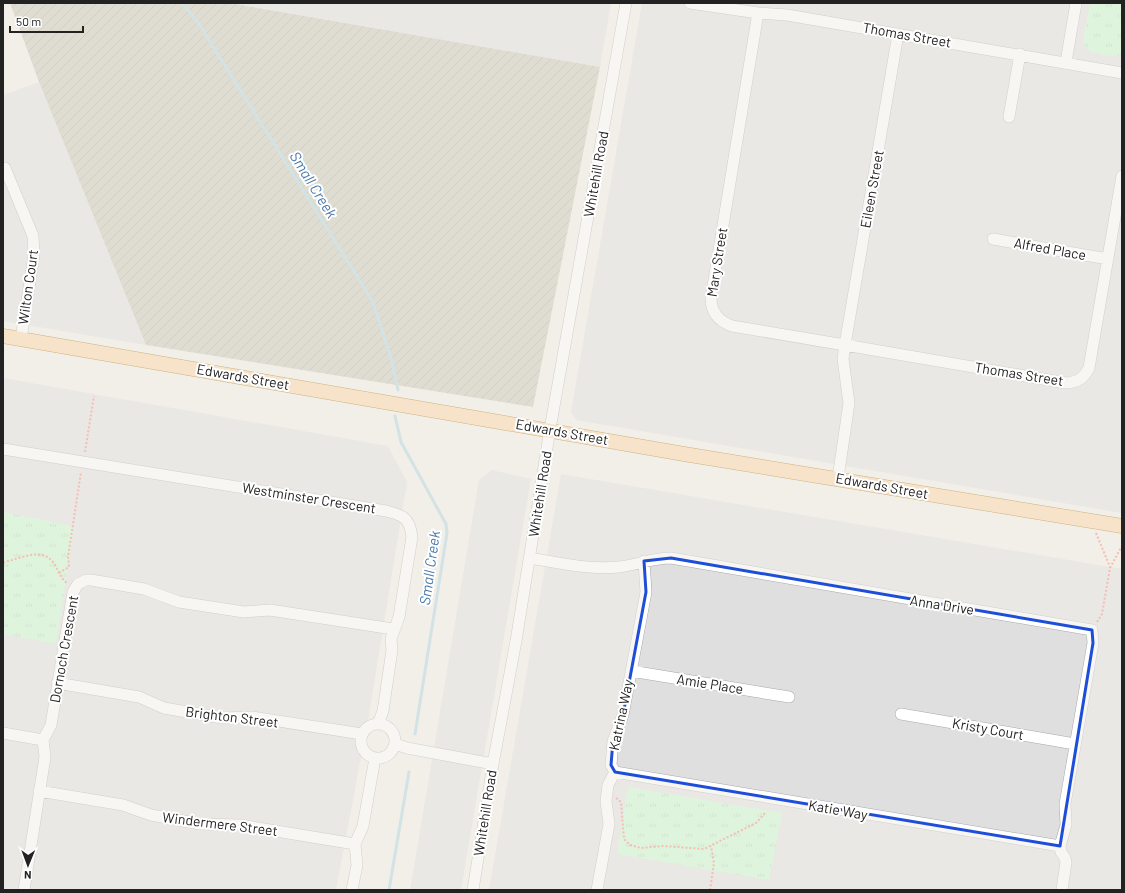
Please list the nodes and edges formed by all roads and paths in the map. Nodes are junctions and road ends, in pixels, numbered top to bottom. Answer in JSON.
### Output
{"nodes":[{"id":1,"x":626,"y":3,"type":"edge"},
{"id":2,"x":690,"y":3,"type":"edge"},
{"id":3,"x":1076,"y":3,"type":"edge"},
{"id":4,"x":758,"y":13,"type":"junction"},
{"id":5,"x":898,"y":34,"type":"junction"},
{"id":6,"x":1020,"y":54,"type":"junction"},
{"id":7,"x":1066,"y":62,"type":"junction"},
{"id":8,"x":1122,"y":73,"type":"edge"},
{"id":9,"x":1009,"y":117,"type":"dead end"},
{"id":10,"x":5,"y":168,"type":"dead end"},
{"id":11,"x":1122,"y":176,"type":"edge"},
{"id":12,"x":1119,"y":214,"type":"edge"},
{"id":13,"x":993,"y":240,"type":"dead end"},
{"id":14,"x":1108,"y":259,"type":"junction"},
{"id":15,"x":3,"y":336,"type":"edge"},
{"id":16,"x":20,"y":340,"type":"junction"},
{"id":17,"x":845,"y":345,"type":"junction"},
{"id":18,"x":550,"y":429,"type":"junction"},
{"id":19,"x":3,"y":449,"type":"edge"},
{"id":20,"x":838,"y":478,"type":"junction"},
{"id":21,"x":74,"y":520,"type":"dead end"},
{"id":22,"x":1095,"y":522,"type":"junction"},
{"id":23,"x":1122,"y":526,"type":"edge"},
{"id":24,"x":1122,"y":546,"type":"edge"},
{"id":25,"x":530,"y":558,"type":"junction"},
{"id":26,"x":644,"y":561,"type":"junction"},
{"id":27,"x":3,"y":562,"type":"edge"},
{"id":28,"x":1110,"y":568,"type":"junction"},
{"id":29,"x":59,"y":573,"type":"junction"},
{"id":30,"x":67,"y":583,"type":"dead end"},
{"id":31,"x":394,"y":629,"type":"junction"},
{"id":32,"x":1092,"y":630,"type":"junction"},
{"id":33,"x":631,"y":671,"type":"junction"},
{"id":34,"x":58,"y":683,"type":"junction"},
{"id":35,"x":789,"y":697,"type":"dead end"},
{"id":36,"x":901,"y":714,"type":"dead end"},
{"id":37,"x":378,"y":724,"type":"junction"},
{"id":38,"x":3,"y":733,"type":"edge"},
{"id":39,"x":362,"y":734,"type":"junction"},
{"id":40,"x":43,"y":740,"type":"junction"},
{"id":41,"x":395,"y":744,"type":"junction"},
{"id":42,"x":1075,"y":744,"type":"junction"},
{"id":43,"x":375,"y":758,"type":"junction"},
{"id":44,"x":492,"y":764,"type":"junction"},
{"id":45,"x":616,"y":772,"type":"junction"},
{"id":46,"x":39,"y":791,"type":"junction"},
{"id":47,"x":607,"y":798,"type":"junction"},
{"id":48,"x":766,"y":812,"type":"dead end"},
{"id":49,"x":355,"y":844,"type":"junction"},
{"id":50,"x":711,"y":846,"type":"junction"},
{"id":51,"x":1060,"y":846,"type":"junction"},
{"id":52,"x":24,"y":890,"type":"edge"},
{"id":53,"x":352,"y":890,"type":"edge"},
{"id":54,"x":473,"y":890,"type":"edge"},
{"id":55,"x":597,"y":890,"type":"edge"},
{"id":56,"x":710,"y":890,"type":"edge"},
{"id":57,"x":1062,"y":890,"type":"edge"}],
"edges":[{"from":1,"to":18,"type":"street","name":"Whitehill Road"},
{"from":2,"to":4,"type":"street","name":"Thomas Street"},
{"from":3,"to":7,"type":"street"},
{"from":4,"to":5,"type":"street","name":"Thomas Street"},
{"from":4,"to":17,"type":"street","name":"Mary Street"},
{"from":5,"to":6,"type":"street","name":"Thomas Street"},
{"from":5,"to":17,"type":"street","name":"Eileen Street"},
{"from":6,"to":7,"type":"street","name":"Thomas Street"},
{"from":6,"to":9,"type":"street"},
{"from":7,"to":8,"type":"street","name":"Thomas Street"},
{"from":10,"to":16,"type":"street","name":"Wilton Court"},
{"from":11,"to":12,"type":"street","name":"Thomas Street"},
{"from":12,"to":14,"type":"street","name":"Thomas Street"},
{"from":13,"to":14,"type":"street","name":"Alfred Place"},
{"from":14,"to":17,"type":"street","name":"Thomas Street"},
{"from":15,"to":16,"type":"main road","name":"Edwards Street"},
{"from":16,"to":18,"type":"main road","name":"Edwards Street"},
{"from":17,"to":20,"type":"street"},
{"from":18,"to":20,"type":"main road","name":"Edwards Street"},
{"from":18,"to":25,"type":"street","name":"Whitehill Road"},
{"from":19,"to":31,"type":"street","name":"Westminster Crescent"},
{"from":20,"to":22,"type":"main road","name":"Edwards Street"},
{"from":21,"to":29,"type":"path"},
{"from":22,"to":23,"type":"main road","name":"Edwards Street"},
{"from":22,"to":28,"type":"path"},
{"from":24,"to":28,"type":"path"},
{"from":25,"to":26,"type":"street","name":"Anna Drive"},
{"from":25,"to":44,"type":"street","name":"Whitehill Road"},
{"from":26,"to":32,"type":"street","name":"Anna Drive"},
{"from":26,"to":33,"type":"street","name":"Katrina Way"},
{"from":27,"to":29,"type":"path"},
{"from":28,"to":32,"type":"path"},
{"from":29,"to":30,"type":"path"},
{"from":31,"to":34,"type":"street","name":"Dornoch Crescent"},
{"from":31,"to":37,"type":"street","name":"Westminster Crescent"},
{"from":32,"to":42,"type":"street"},
{"from":33,"to":35,"type":"street","name":"Amie Place"},
{"from":33,"to":45,"type":"street","name":"Katrina Way"},
{"from":34,"to":39,"type":"street","name":"Brighton Street"},
{"from":34,"to":40,"type":"street","name":"Dornoch Crescent"},
{"from":36,"to":42,"type":"street","name":"Kristy Court"},
{"from":37,"to":39,"type":"street"},
{"from":37,"to":41,"type":"street"},
{"from":38,"to":40,"type":"street"},
{"from":39,"to":43,"type":"street"},
{"from":40,"to":46,"type":"street","name":"Dornoch Crescent"},
{"from":41,"to":43,"type":"street"},
{"from":41,"to":44,"type":"street"},
{"from":42,"to":51,"type":"street"},
{"from":43,"to":49,"type":"street"},
{"from":44,"to":54,"type":"street","name":"Whitehill Road"},
{"from":45,"to":47,"type":"street"},
{"from":45,"to":51,"type":"street","name":"Katie Way"},
{"from":46,"to":49,"type":"street","name":"Windermere Street"},
{"from":46,"to":52,"type":"street","name":"Dornoch Crescent"},
{"from":47,"to":50,"type":"path"},
{"from":47,"to":55,"type":"street"},
{"from":48,"to":50,"type":"path"},
{"from":49,"to":53,"type":"street"},
{"from":50,"to":56,"type":"path"},
{"from":51,"to":57,"type":"street"}]}
